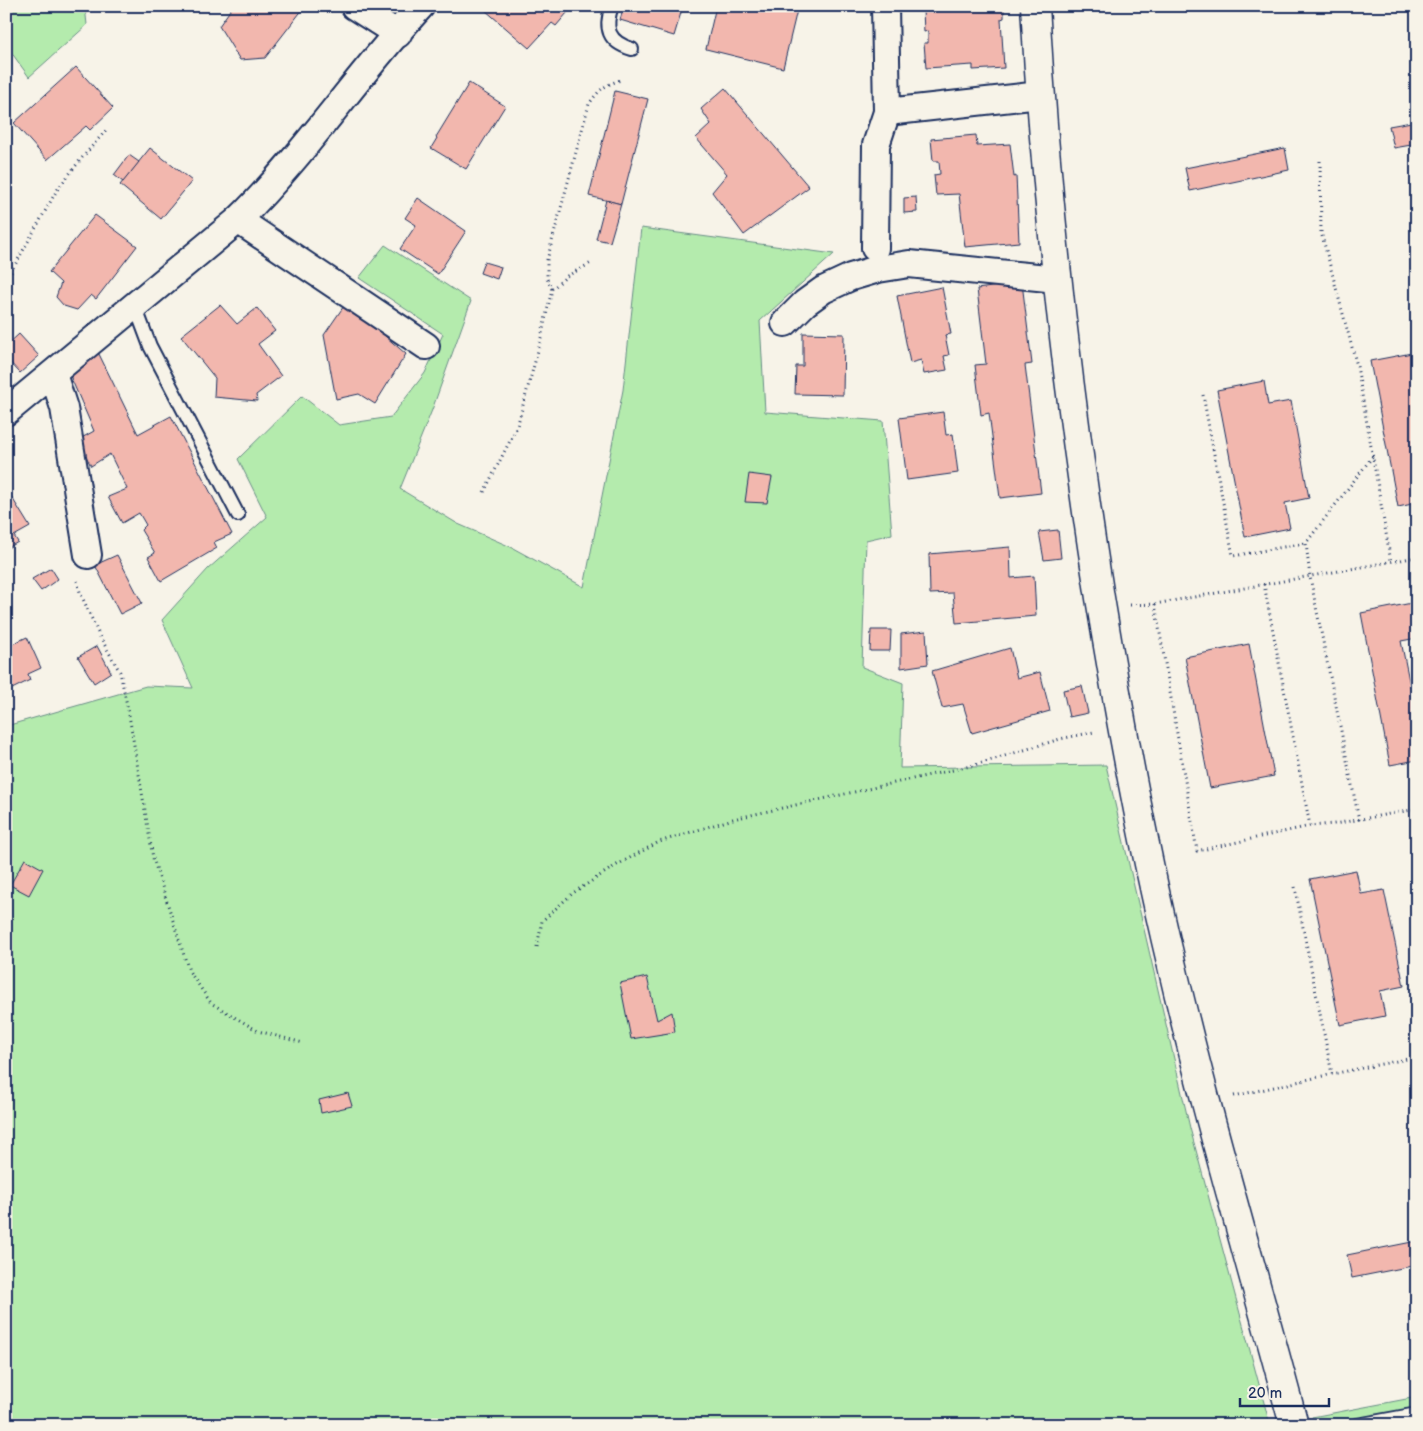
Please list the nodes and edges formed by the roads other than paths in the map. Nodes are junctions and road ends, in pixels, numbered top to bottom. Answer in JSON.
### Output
{"nodes":[{"id":1,"x":354,"y":6,"type":"edge"},
{"id":2,"x":421,"y":6,"type":"edge"},
{"id":3,"x":612,"y":6,"type":"edge"},
{"id":4,"x":885,"y":6,"type":"edge"},
{"id":5,"x":1036,"y":6,"type":"edge"},
{"id":6,"x":398,"y":34,"type":"junction"},
{"id":7,"x":632,"y":49,"type":"dead end"},
{"id":8,"x":1040,"y":95,"type":"junction"},
{"id":9,"x":887,"y":112,"type":"junction"},
{"id":10,"x":238,"y":220,"type":"junction"},
{"id":11,"x":875,"y":248,"type":"dead end"},
{"id":12,"x":1057,"y":279,"type":"junction"},
{"id":13,"x":135,"y":306,"type":"junction"},
{"id":14,"x":785,"y":323,"type":"dead end"},
{"id":15,"x":426,"y":346,"type":"dead end"},
{"id":16,"x":53,"y":374,"type":"junction"},
{"id":17,"x":10,"y":401,"type":"edge"},
{"id":18,"x":238,"y":515,"type":"dead end"},
{"id":19,"x":82,"y":565,"type":"road end"},
{"id":20,"x":1417,"y":1414,"type":"edge"},
{"id":21,"x":1294,"y":1425,"type":"edge"},
{"id":22,"x":1357,"y":1425,"type":"edge"}],
"edges":[{"from":1,"to":6,"type":"street"},
{"from":2,"to":6,"type":"street"},
{"from":3,"to":7,"type":"lane"},
{"from":4,"to":9,"type":"street"},
{"from":5,"to":8,"type":"main road"},
{"from":6,"to":10,"type":"street"},
{"from":8,"to":9,"type":"street"},
{"from":8,"to":12,"type":"main road"},
{"from":9,"to":11,"type":"street"},
{"from":10,"to":13,"type":"street"},
{"from":10,"to":15,"type":"street"},
{"from":12,"to":14,"type":"street"},
{"from":12,"to":21,"type":"main road"},
{"from":13,"to":16,"type":"street"},
{"from":13,"to":18,"type":"lane"},
{"from":16,"to":17,"type":"street"},
{"from":16,"to":19,"type":"street"},
{"from":20,"to":22,"type":"lane"}]}
